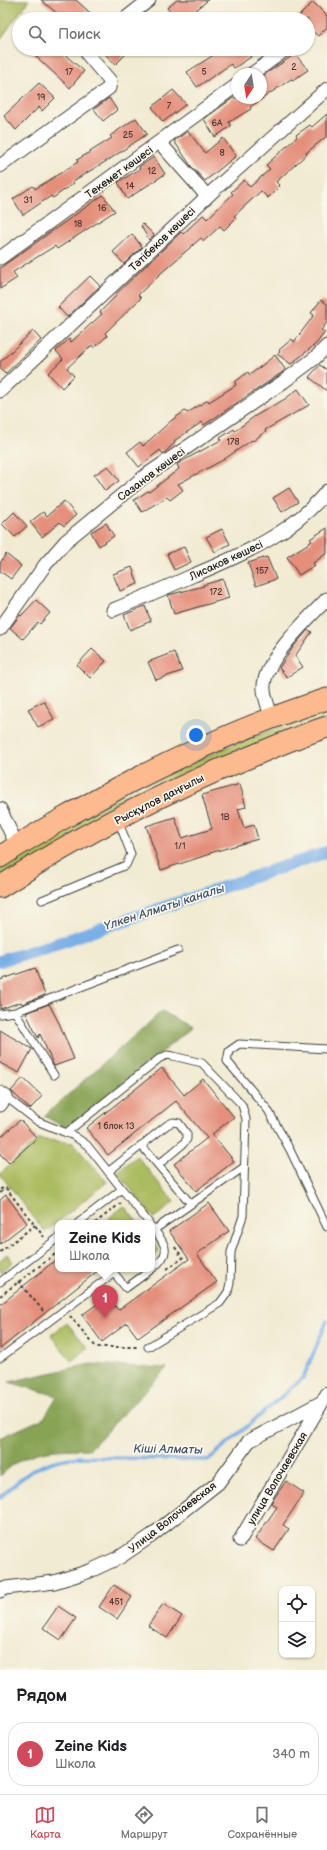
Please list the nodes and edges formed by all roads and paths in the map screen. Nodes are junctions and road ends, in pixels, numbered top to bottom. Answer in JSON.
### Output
{"nodes":[{"id":1,"x":149,"y":0,"type":"edge"},
{"id":2,"x":134,"y":12,"type":"edge"},
{"id":3,"x":89,"y":56,"type":"edge"},
{"id":4,"x":276,"y":56,"type":"edge"},
{"id":5,"x":260,"y":68,"type":"edge"},
{"id":6,"x":327,"y":89,"type":"edge"},
{"id":7,"x":231,"y":90,"type":"edge"},
{"id":8,"x":160,"y":143,"type":"junction"},
{"id":9,"x":0,"y":166,"type":"edge"},
{"id":10,"x":208,"y":196,"type":"junction"},
{"id":11,"x":0,"y":258,"type":"edge"},
{"id":12,"x":327,"y":346,"type":"edge"},
{"id":13,"x":0,"y":391,"type":"edge"},
{"id":14,"x":327,"y":491,"type":"edge"},
{"id":15,"x":327,"y":599,"type":"edge"},
{"id":16,"x":113,"y":610,"type":"dead end"},
{"id":17,"x":0,"y":629,"type":"edge"},
{"id":18,"x":327,"y":699,"type":"edge"},
{"id":19,"x":271,"y":717,"type":"junction"},
{"id":20,"x":327,"y":727,"type":"edge"},
{"id":21,"x":0,"y":809,"type":"edge"},
{"id":22,"x":118,"y":820,"type":"junction"},
{"id":23,"x":8,"y":851,"type":"edge"},
{"id":24,"x":0,"y":887,"type":"edge"},
{"id":25,"x":42,"y":900,"type":"dead end"},
{"id":26,"x":178,"y":950,"type":"dead end"},
{"id":27,"x":15,"y":1012,"type":"junction"},
{"id":28,"x":0,"y":1014,"type":"edge"},
{"id":29,"x":327,"y":1049,"type":"edge"},
{"id":30,"x":54,"y":1075,"type":"dead end"},
{"id":31,"x":2,"y":1098,"type":"edge"},
{"id":32,"x":66,"y":1133,"type":"junction"},
{"id":33,"x":141,"y":1145,"type":"junction"},
{"id":34,"x":158,"y":1165,"type":"junction"},
{"id":35,"x":244,"y":1167,"type":"junction"},
{"id":36,"x":108,"y":1172,"type":"junction"},
{"id":37,"x":6,"y":1188,"type":"junction"},
{"id":38,"x":0,"y":1189,"type":"edge"},
{"id":39,"x":122,"y":1189,"type":"junction"},
{"id":40,"x":0,"y":1193,"type":"edge"},
{"id":41,"x":123,"y":1202,"type":"dead end"},
{"id":42,"x":191,"y":1204,"type":"junction"},
{"id":43,"x":82,"y":1220,"type":"edge"},
{"id":44,"x":99,"y":1220,"type":"edge"},
{"id":45,"x":147,"y":1220,"type":"edge"},
{"id":46,"x":35,"y":1225,"type":"junction"},
{"id":47,"x":155,"y":1227,"type":"edge"},
{"id":48,"x":327,"y":1227,"type":"edge"},
{"id":49,"x":155,"y":1231,"type":"edge"},
{"id":50,"x":55,"y":1240,"type":"edge"},
{"id":51,"x":50,"y":1244,"type":"junction"},
{"id":52,"x":0,"y":1252,"type":"edge"},
{"id":53,"x":55,"y":1254,"type":"edge"},
{"id":54,"x":155,"y":1267,"type":"edge"},
{"id":55,"x":148,"y":1272,"type":"edge"},
{"id":56,"x":11,"y":1274,"type":"junction"},
{"id":57,"x":0,"y":1282,"type":"edge"},
{"id":58,"x":18,"y":1282,"type":"junction"},
{"id":59,"x":0,"y":1296,"type":"edge"},
{"id":60,"x":64,"y":1310,"type":"junction"},
{"id":61,"x":51,"y":1320,"type":"junction"},
{"id":62,"x":148,"y":1347,"type":"joint"},
{"id":63,"x":0,"y":1358,"type":"edge"},
{"id":64,"x":324,"y":1398,"type":"edge"},
{"id":65,"x":240,"y":1540,"type":"dead end"},
{"id":66,"x":0,"y":1591,"type":"edge"}],
"edges":[{"from":1,"to":2,"type":"street"},
{"from":3,"to":9,"type":"street"},
{"from":4,"to":5,"type":"street"},
{"from":6,"to":10,"type":"street","name":"Тәтібеков көшесі"},
{"from":7,"to":8,"type":"street","name":"Текемет көшесі"},
{"from":8,"to":10,"type":"street"},
{"from":8,"to":11,"type":"street","name":"Текемет көшесі"},
{"from":10,"to":13,"type":"street","name":"Тәтібеков көшесі"},
{"from":12,"to":17,"type":"street","name":"Сазанов көшесі"},
{"from":14,"to":16,"type":"street","name":"Лисаков көшесі"},
{"from":15,"to":19,"type":"street"},
{"from":18,"to":19,"type":"main road"},
{"from":19,"to":23,"type":"main road"},
{"from":20,"to":22,"type":"main road","name":"Рысқұлов даңғылы"},
{"from":21,"to":23,"type":"street"},
{"from":22,"to":24,"type":"main road","name":"Рысқұлов даңғылы"},
{"from":22,"to":25,"type":"lane"},
{"from":26,"to":27,"type":"lane"},
{"from":27,"to":28,"type":"lane"},
{"from":27,"to":30,"type":"lane"},
{"from":29,"to":48,"type":"lane"},
{"from":31,"to":32,"type":"lane"},
{"from":32,"to":35,"type":"lane"},
{"from":32,"to":36,"type":"lane"},
{"from":33,"to":34,"type":"lane"},
{"from":33,"to":34,"type":"lane"},
{"from":33,"to":36,"type":"lane"},
{"from":34,"to":42,"type":"lane"},
{"from":35,"to":42,"type":"lane"},
{"from":35,"to":62,"type":"lane"},
{"from":36,"to":39,"type":"lane"},
{"from":37,"to":38,"type":"path"},
{"from":37,"to":40,"type":"path"},
{"from":37,"to":46,"type":"path"},
{"from":39,"to":43,"type":"lane"},
{"from":39,"to":45,"type":"lane"},
{"from":41,"to":44,"type":"path"},
{"from":42,"to":47,"type":"lane"},
{"from":46,"to":51,"type":"path"},
{"from":46,"to":52,"type":"path"},
{"from":49,"to":54,"type":"lane"},
{"from":50,"to":51,"type":"lane"},
{"from":51,"to":56,"type":"lane"},
{"from":53,"to":58,"type":"path"},
{"from":55,"to":60,"type":"lane"},
{"from":56,"to":57,"type":"lane"},
{"from":56,"to":58,"type":"path"},
{"from":58,"to":59,"type":"path"},
{"from":58,"to":61,"type":"path"},
{"from":60,"to":61,"type":"lane"},
{"from":60,"to":62,"type":"path"},
{"from":61,"to":63,"type":"lane"},
{"from":64,"to":65,"type":"street","name":"улица Волочаевская"},
{"from":64,"to":66,"type":"street","name":"Улица Волочаевская"}]}
